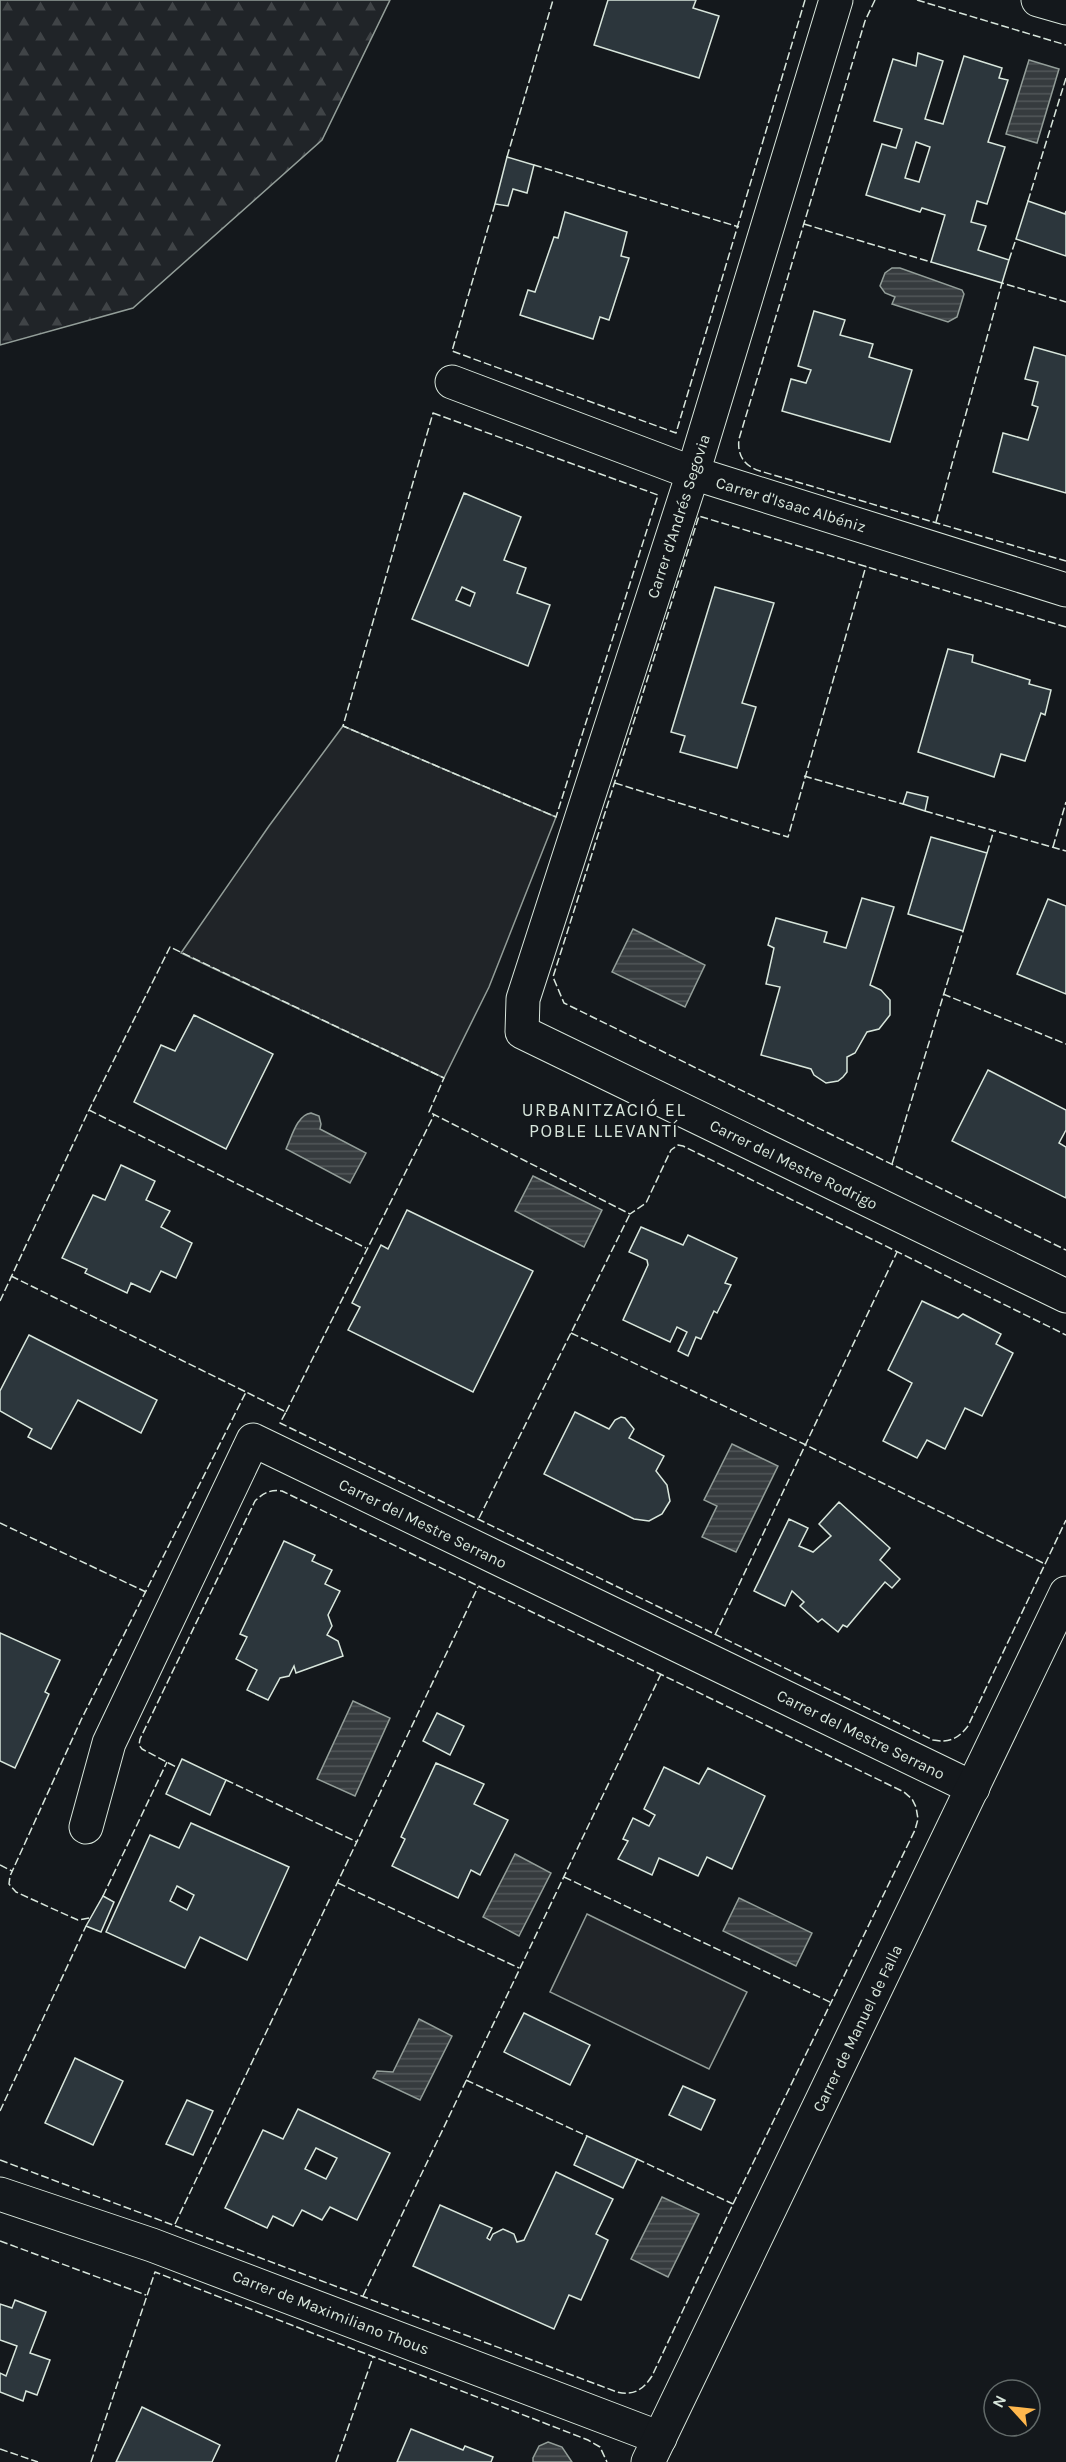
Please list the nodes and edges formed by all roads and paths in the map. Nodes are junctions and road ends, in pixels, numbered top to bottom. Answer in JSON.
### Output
{"nodes":[{"id":1,"x":836,"y":0,"type":"edge"},
{"id":2,"x":1038,"y":0,"type":"edge"},
{"id":3,"x":1066,"y":8,"type":"edge"},
{"id":4,"x":452,"y":382,"type":"dead end"},
{"id":5,"x":693,"y":473,"type":"junction"},
{"id":6,"x":1066,"y":590,"type":"edge"},
{"id":7,"x":522,"y":1032,"type":"joint"},
{"id":8,"x":1066,"y":1296,"type":"edge"},
{"id":9,"x":1066,"y":1593,"type":"edge"},
{"id":10,"x":973,"y":1788,"type":"junction"},
{"id":11,"x":86,"y":1827,"type":"dead end"},
{"id":12,"x":0,"y":2194,"type":"edge"},
{"id":13,"x":654,"y":2450,"type":"edge"}],
"edges":[{"from":1,"to":5,"type":"street","name":"Carrer d'Andrés Segovia"},
{"from":2,"to":3,"type":"street"},
{"from":4,"to":5,"type":"street","name":"Carrer d'Isaac Albéniz"},
{"from":5,"to":6,"type":"street","name":"Carrer d'Isaac Albéniz"},
{"from":5,"to":7,"type":"street","name":"Carrer d'Andrés Segovia"},
{"from":7,"to":8,"type":"street","name":"Carrer del Mestre Rodrigo"},
{"from":9,"to":10,"type":"street","name":"Carrer de Manuel de Falla"},
{"from":10,"to":11,"type":"street","name":"Carrer del Mestre Serrano"},
{"from":10,"to":13,"type":"street","name":"Carrer de Manuel de Falla"},
{"from":12,"to":13,"type":"street","name":"Carrer de Maximiliano Thous"}]}
